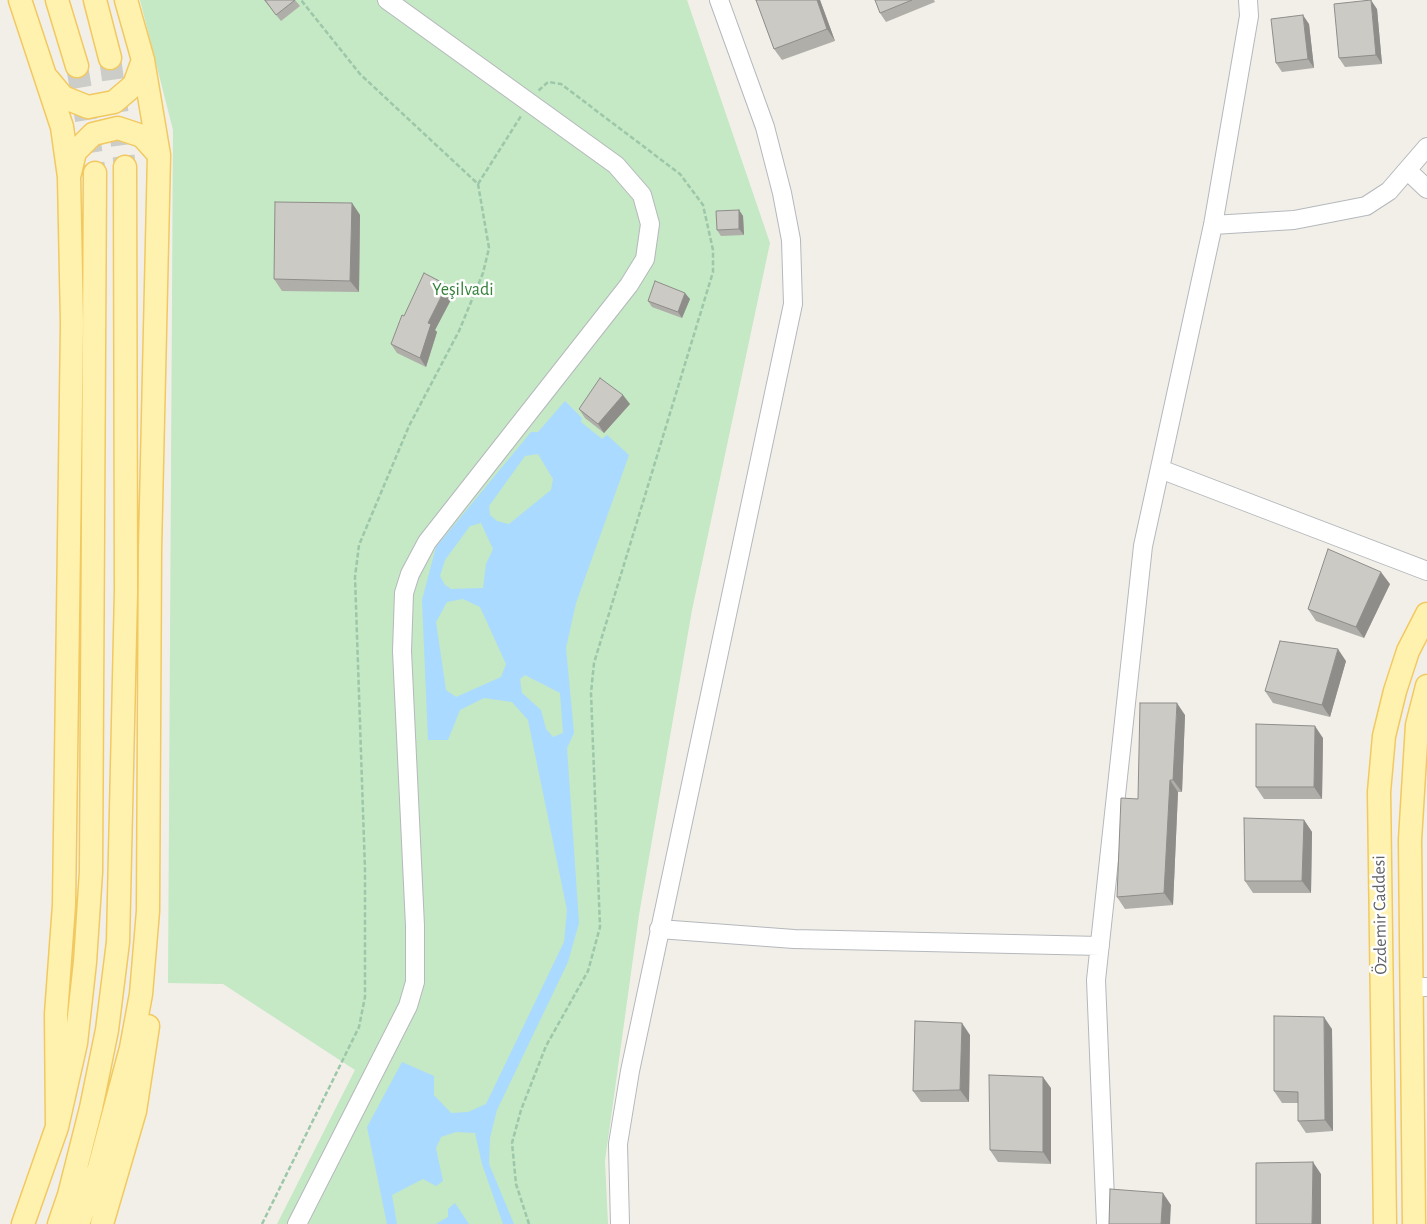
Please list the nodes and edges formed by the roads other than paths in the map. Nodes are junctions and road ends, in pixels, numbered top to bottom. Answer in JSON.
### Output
{"nodes":[{"id":1,"x":20,"y":0,"type":"edge"},
{"id":2,"x":57,"y":0,"type":"edge"},
{"id":3,"x":95,"y":0,"type":"edge"},
{"id":4,"x":126,"y":0,"type":"edge"},
{"id":5,"x":387,"y":0,"type":"edge"},
{"id":6,"x":719,"y":0,"type":"edge"},
{"id":7,"x":1248,"y":0,"type":"edge"},
{"id":8,"x":110,"y":58,"type":"tunnel mouth"},
{"id":9,"x":144,"y":60,"type":"junction"},
{"id":10,"x":77,"y":66,"type":"tunnel mouth"},
{"id":11,"x":46,"y":77,"type":"junction"},
{"id":12,"x":1427,"y":147,"type":"edge"},
{"id":13,"x":159,"y":155,"type":"junction"},
{"id":14,"x":125,"y":167,"type":"tunnel mouth"},
{"id":15,"x":1408,"y":171,"type":"junction"},
{"id":16,"x":95,"y":172,"type":"tunnel mouth"},
{"id":17,"x":69,"y":177,"type":"junction"},
{"id":18,"x":1427,"y":189,"type":"edge"},
{"id":19,"x":1213,"y":225,"type":"junction"},
{"id":20,"x":1160,"y":469,"type":"junction"},
{"id":21,"x":1427,"y":571,"type":"edge"},
{"id":22,"x":1427,"y":614,"type":"edge"},
{"id":23,"x":1427,"y":686,"type":"edge"},
{"id":24,"x":659,"y":929,"type":"junction"},
{"id":25,"x":1100,"y":946,"type":"junction"},
{"id":26,"x":1419,"y":987,"type":"edge"},
{"id":27,"x":141,"y":994,"type":"junction"},
{"id":28,"x":56,"y":1127,"type":"junction"},
{"id":29,"x":24,"y":1224,"type":"edge"},
{"id":30,"x":59,"y":1224,"type":"edge"},
{"id":31,"x":78,"y":1224,"type":"edge"},
{"id":32,"x":102,"y":1224,"type":"edge"},
{"id":33,"x":297,"y":1224,"type":"edge"},
{"id":34,"x":620,"y":1224,"type":"edge"},
{"id":35,"x":1106,"y":1224,"type":"edge"},
{"id":36,"x":1385,"y":1224,"type":"edge"},
{"id":37,"x":1414,"y":1224,"type":"edge"}],
"edges":[{"from":1,"to":11,"type":"main road"},
{"from":2,"to":10,"type":"main road"},
{"from":3,"to":8,"type":"main road"},
{"from":4,"to":9,"type":"main road"},
{"from":5,"to":33,"type":"street"},
{"from":6,"to":24,"type":"street"},
{"from":7,"to":19,"type":"street"},
{"from":9,"to":11,"type":"main road"},
{"from":9,"to":13,"type":"main road"},
{"from":11,"to":17,"type":"main road"},
{"from":12,"to":15,"type":"street"},
{"from":13,"to":17,"type":"main road"},
{"from":13,"to":27,"type":"main road"},
{"from":14,"to":30,"type":"main road"},
{"from":15,"to":18,"type":"street"},
{"from":15,"to":19,"type":"street"},
{"from":16,"to":28,"type":"main road"},
{"from":17,"to":28,"type":"main road"},
{"from":19,"to":20,"type":"street"},
{"from":20,"to":21,"type":"street"},
{"from":20,"to":25,"type":"street"},
{"from":22,"to":36,"type":"main road","name":"Özdemir Caddesi"},
{"from":23,"to":26,"type":"main road","name":"Özdemir Caddesi"},
{"from":24,"to":25,"type":"street"},
{"from":24,"to":34,"type":"street"},
{"from":25,"to":35,"type":"street"},
{"from":26,"to":37,"type":"main road","name":"Özdemir Caddesi"},
{"from":27,"to":31,"type":"main road"},
{"from":27,"to":32,"type":"main road"},
{"from":28,"to":29,"type":"main road"}]}
